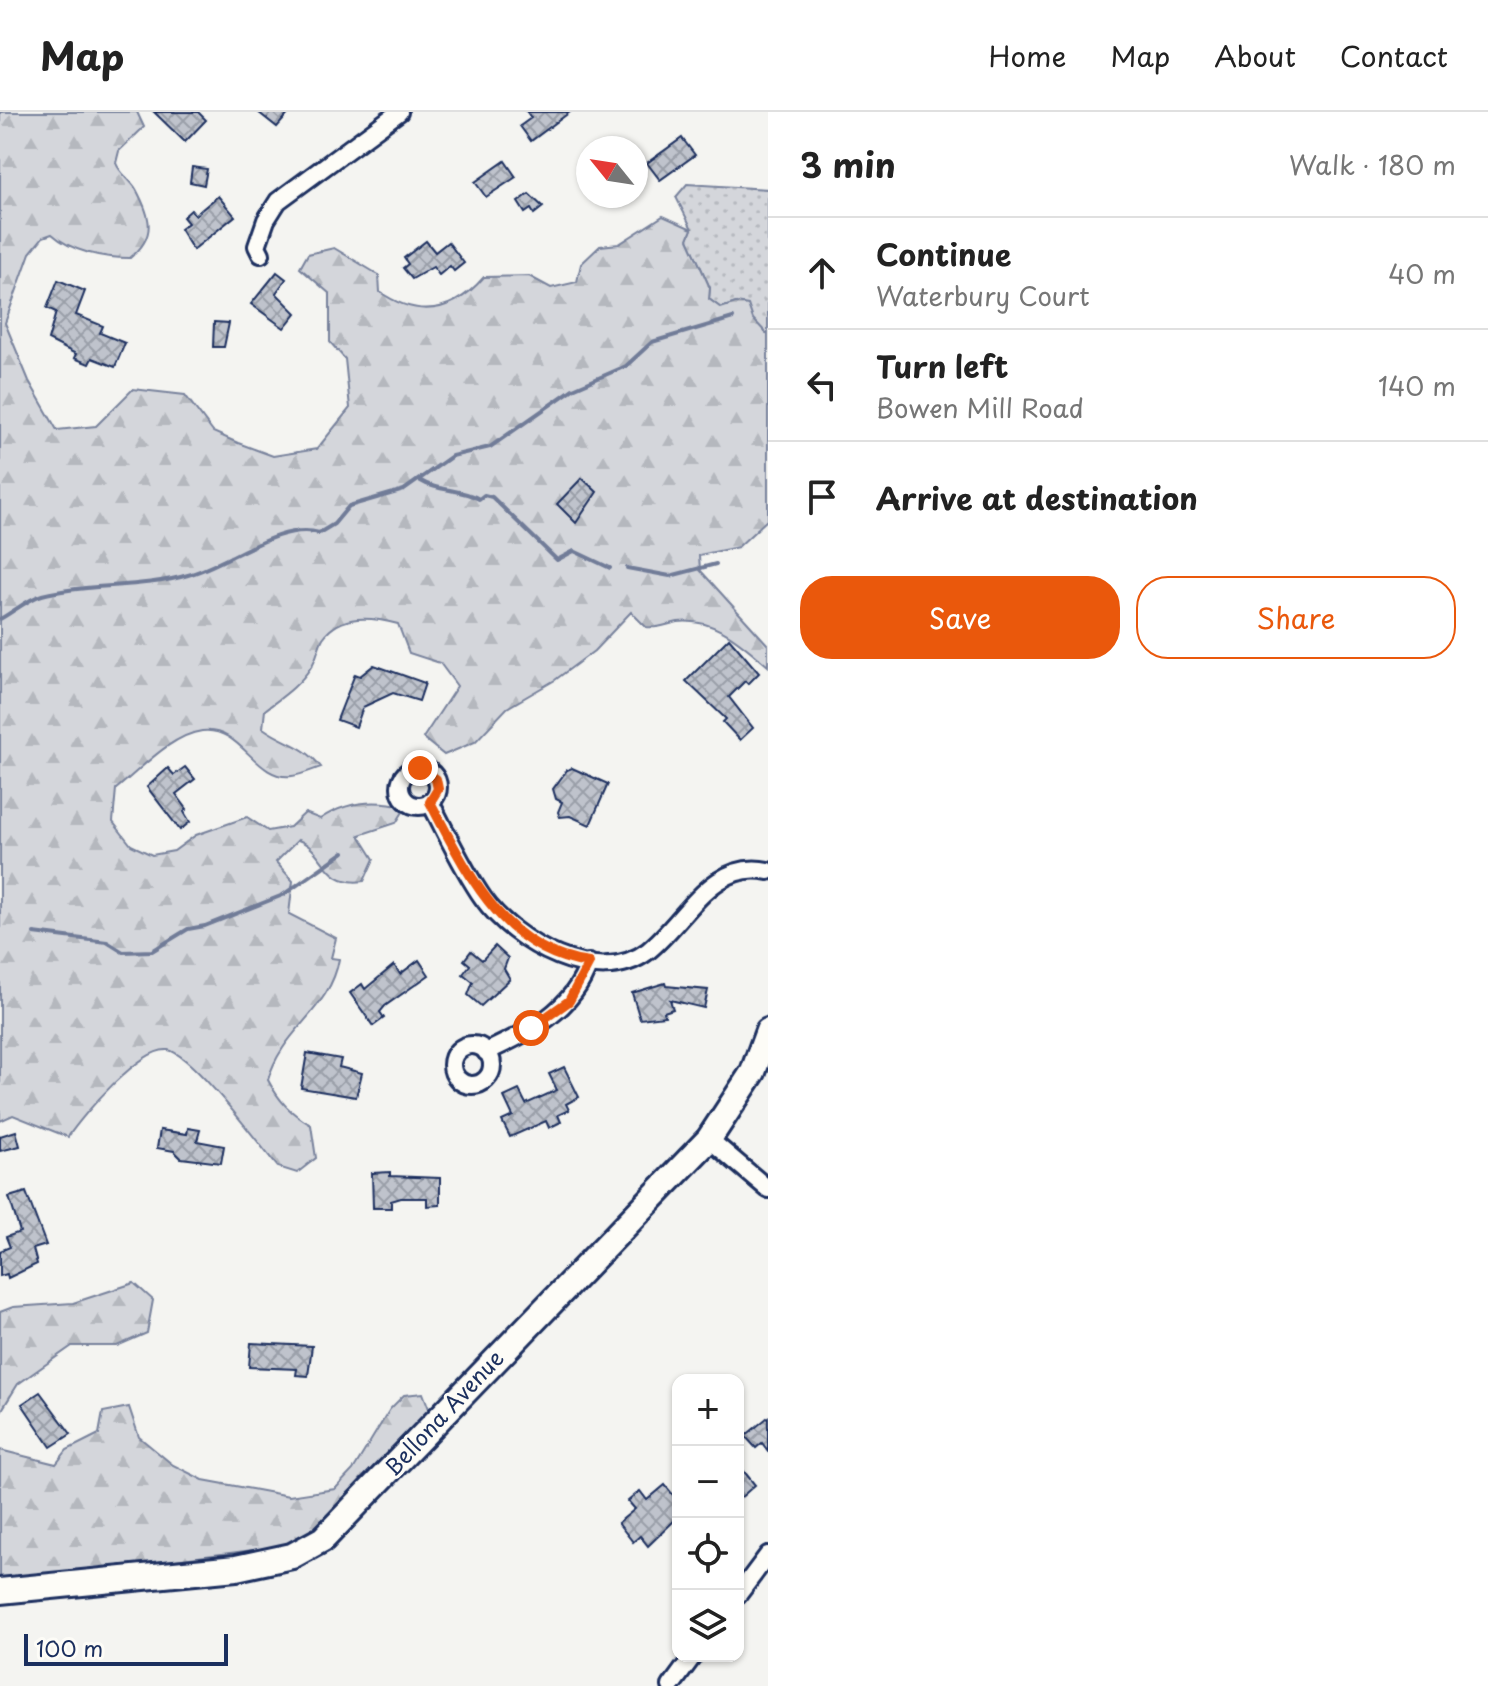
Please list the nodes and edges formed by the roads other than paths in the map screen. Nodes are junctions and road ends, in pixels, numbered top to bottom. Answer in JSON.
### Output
{"nodes":[{"id":1,"x":399,"y":112,"type":"edge"},
{"id":2,"x":261,"y":254,"type":"dead end"},
{"id":3,"x":430,"y":802,"type":"dead end"},
{"id":4,"x":768,"y":871,"type":"edge"},
{"id":5,"x":589,"y":963,"type":"junction"},
{"id":6,"x":768,"y":1031,"type":"edge"},
{"id":7,"x":486,"y":1052,"type":"dead end"},
{"id":8,"x":709,"y":1139,"type":"junction"},
{"id":9,"x":768,"y":1189,"type":"edge"},
{"id":10,"x":768,"y":1555,"type":"edge"},
{"id":11,"x":742,"y":1590,"type":"edge"},
{"id":12,"x":0,"y":1591,"type":"edge"},
{"id":13,"x":689,"y":1662,"type":"edge"},
{"id":14,"x":671,"y":1686,"type":"edge"}],
"edges":[{"from":1,"to":2,"type":"street"},
{"from":3,"to":5,"type":"street"},
{"from":4,"to":5,"type":"street"},
{"from":5,"to":7,"type":"street"},
{"from":6,"to":8,"type":"main road","name":"Bellona Avenue"},
{"from":8,"to":9,"type":"street"},
{"from":8,"to":12,"type":"main road","name":"Bellona Avenue"},
{"from":10,"to":11,"type":"street"},
{"from":13,"to":14,"type":"street"}]}
